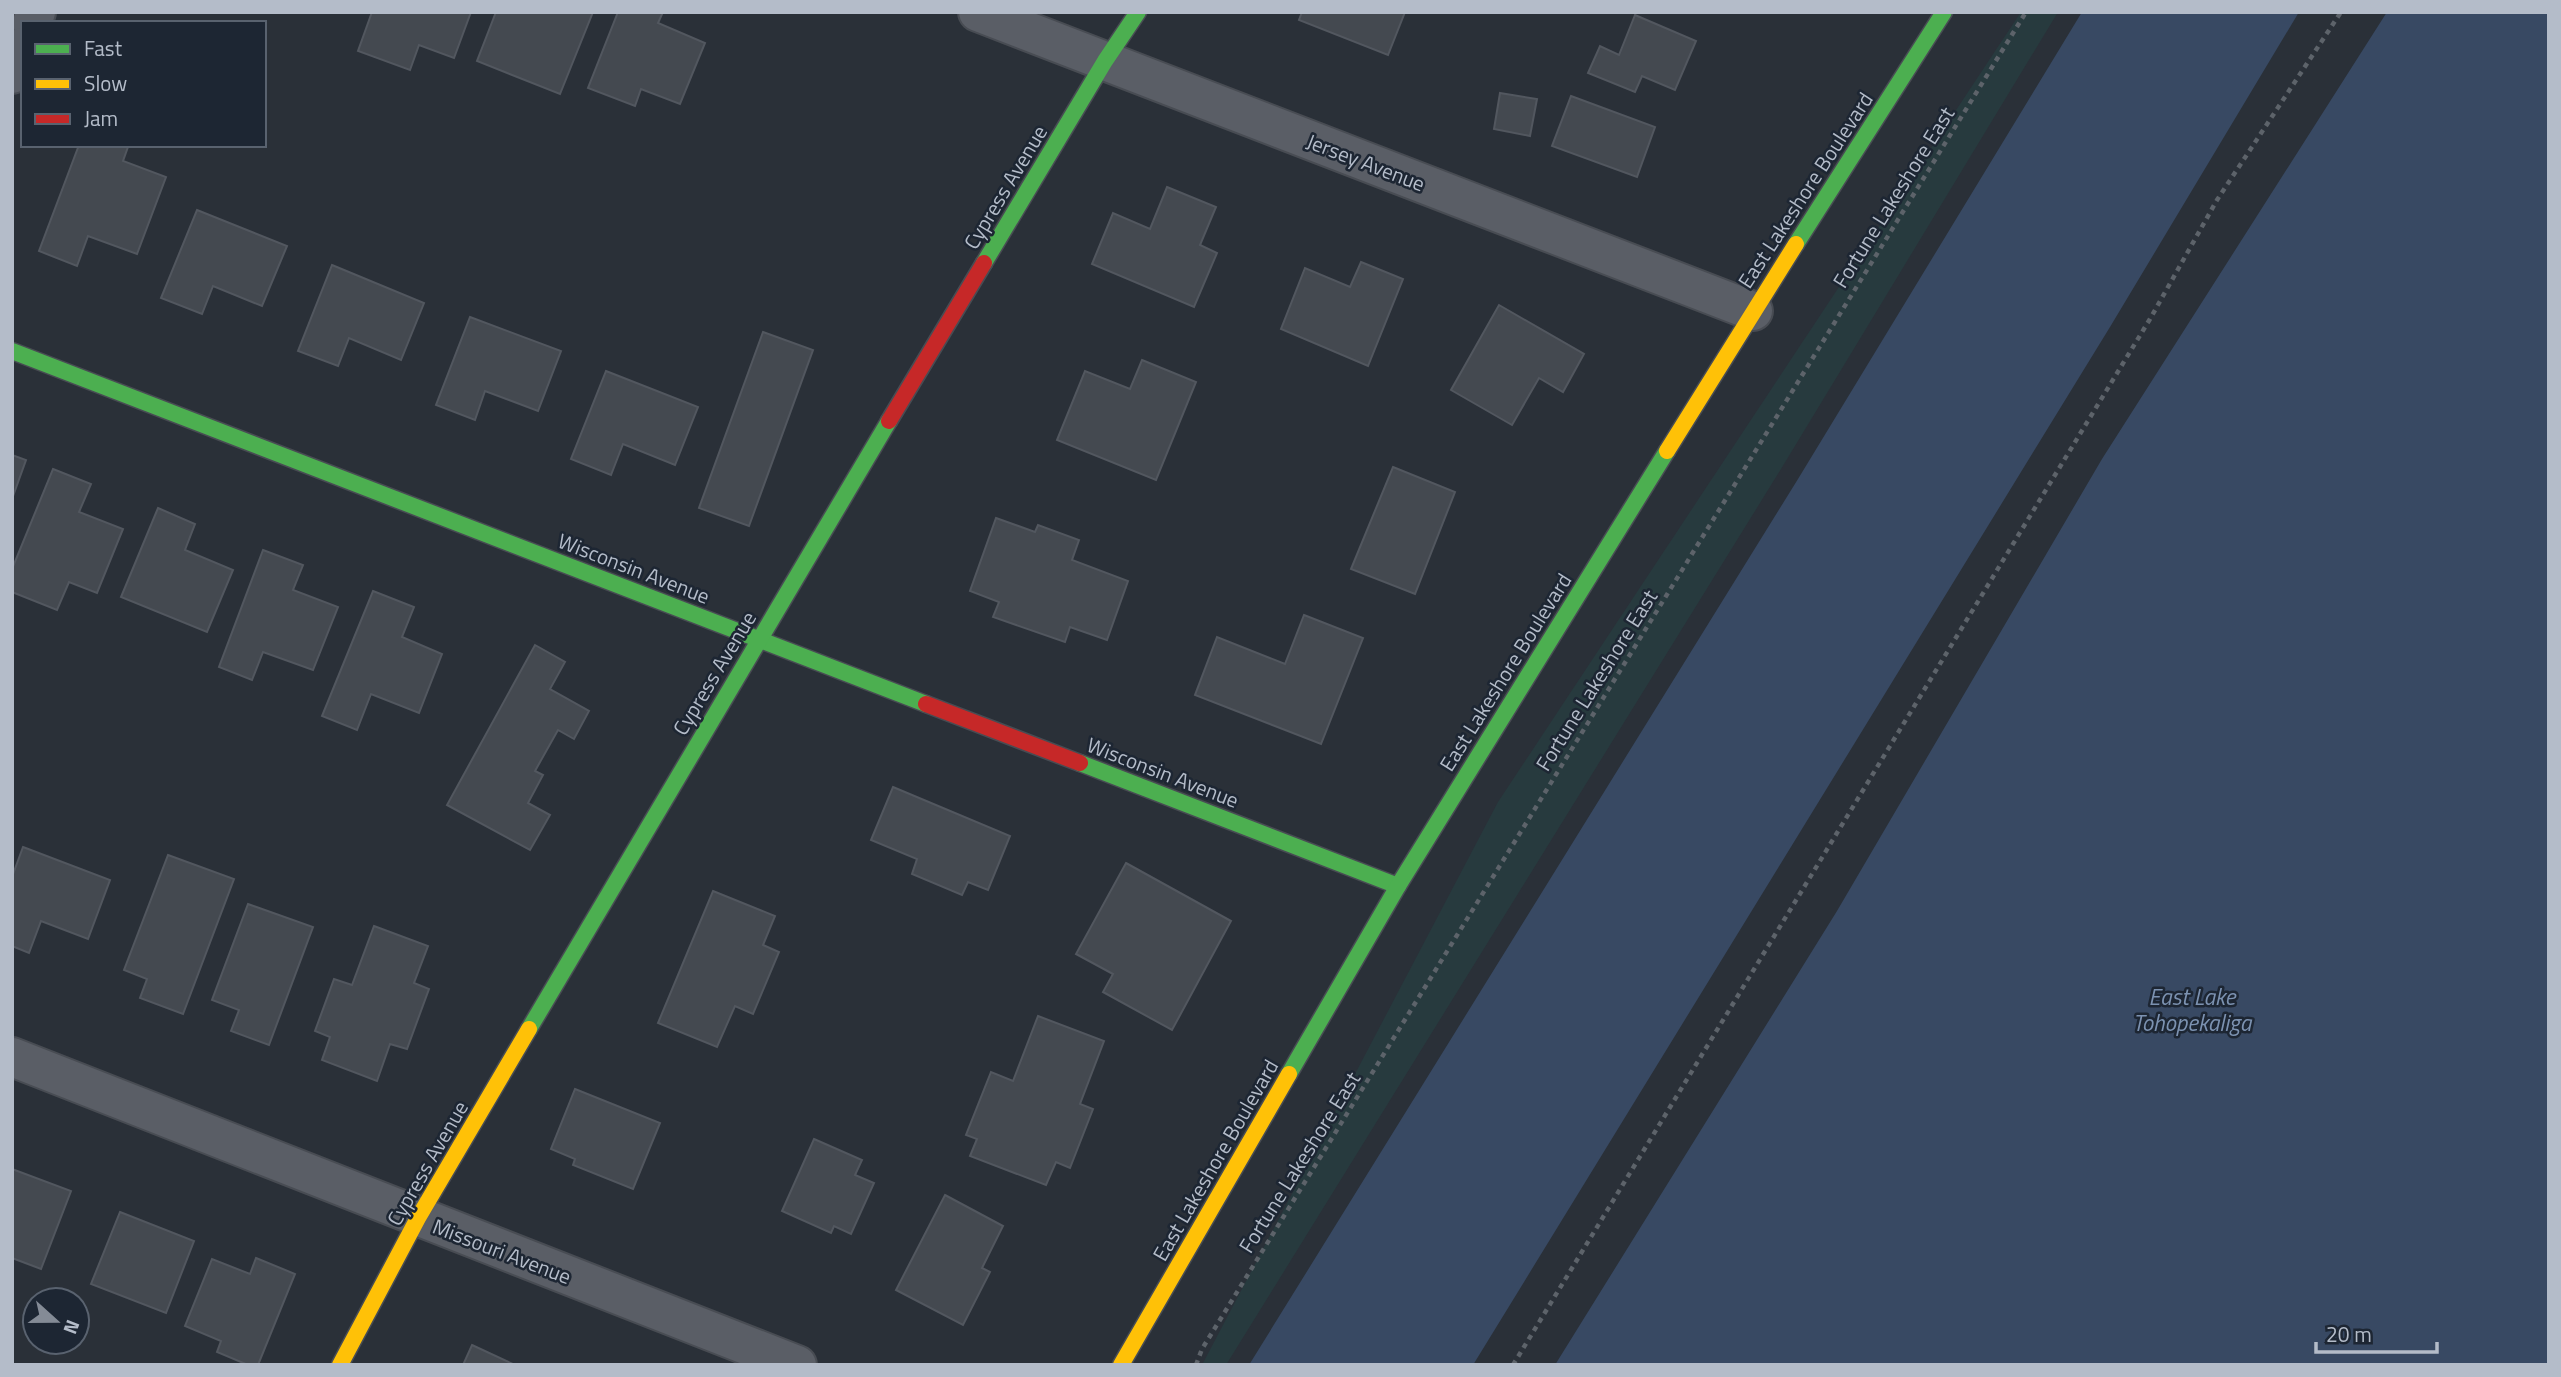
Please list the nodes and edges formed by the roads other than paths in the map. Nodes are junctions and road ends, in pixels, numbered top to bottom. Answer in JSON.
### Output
{"nodes":[{"id":1,"x":978,"y":12,"type":"edge"},
{"id":2,"x":1138,"y":12,"type":"edge"},
{"id":3,"x":1944,"y":12,"type":"edge"},
{"id":4,"x":21,"y":52,"type":"edge"},
{"id":5,"x":1105,"y":61,"type":"junction"},
{"id":6,"x":12,"y":75,"type":"edge"},
{"id":7,"x":1753,"y":311,"type":"junction"},
{"id":8,"x":12,"y":351,"type":"edge"},
{"id":9,"x":759,"y":638,"type":"junction"},
{"id":10,"x":1398,"y":886,"type":"junction"},
{"id":11,"x":12,"y":1057,"type":"edge"},
{"id":12,"x":418,"y":1218,"type":"junction"},
{"id":13,"x":340,"y":1365,"type":"edge"},
{"id":14,"x":797,"y":1365,"type":"edge"},
{"id":15,"x":1121,"y":1365,"type":"edge"}],
"edges":[{"from":1,"to":5,"type":"street","name":"Jersey Avenue"},
{"from":2,"to":5,"type":"street","name":"Cypress Avenue"},
{"from":3,"to":7,"type":"street","name":"East Lakeshore Boulevard"},
{"from":4,"to":6,"type":"street"},
{"from":5,"to":7,"type":"street","name":"Jersey Avenue"},
{"from":5,"to":9,"type":"street","name":"Cypress Avenue"},
{"from":7,"to":10,"type":"street","name":"East Lakeshore Boulevard"},
{"from":8,"to":9,"type":"street","name":"Wisconsin Avenue"},
{"from":9,"to":10,"type":"street","name":"Wisconsin Avenue"},
{"from":9,"to":12,"type":"street","name":"Cypress Avenue"},
{"from":10,"to":15,"type":"street","name":"East Lakeshore Boulevard"},
{"from":11,"to":12,"type":"street","name":"Missouri Avenue"},
{"from":12,"to":13,"type":"street","name":"Cypress Avenue"},
{"from":12,"to":14,"type":"street","name":"Missouri Avenue"}]}
